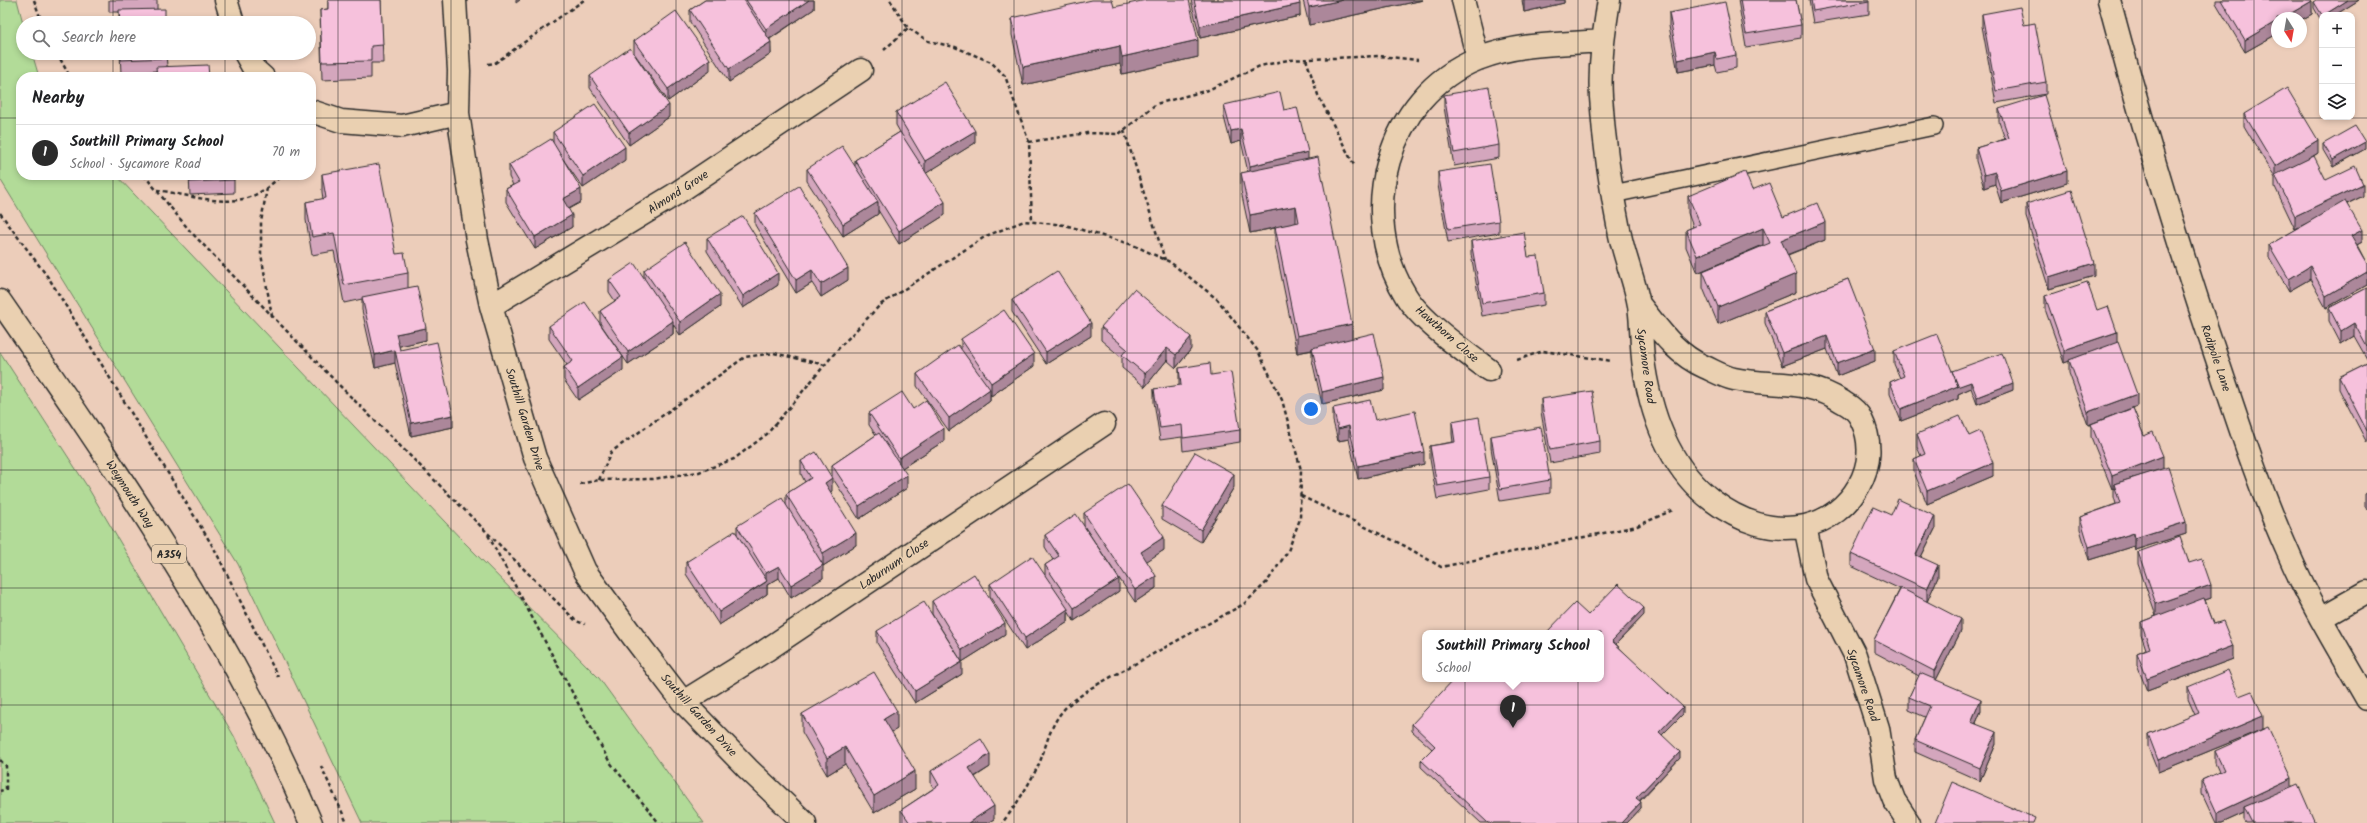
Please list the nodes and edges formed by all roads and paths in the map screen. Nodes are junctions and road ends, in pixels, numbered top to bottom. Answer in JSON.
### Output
{"nodes":[{"id":1,"x":34,"y":0,"type":"edge"},
{"id":2,"x":226,"y":0,"type":"edge"},
{"id":3,"x":455,"y":0,"type":"edge"},
{"id":4,"x":584,"y":0,"type":"edge"},
{"id":5,"x":890,"y":0,"type":"edge"},
{"id":6,"x":1463,"y":0,"type":"edge"},
{"id":7,"x":1609,"y":0,"type":"edge"},
{"id":8,"x":2109,"y":0,"type":"edge"},
{"id":9,"x":40,"y":16,"type":"edge"},
{"id":10,"x":231,"y":16,"type":"edge"},
{"id":11,"x":1602,"y":41,"type":"junction"},
{"id":12,"x":1306,"y":59,"type":"junction"},
{"id":13,"x":1478,"y":59,"type":"junction"},
{"id":14,"x":61,"y":60,"type":"edge"},
{"id":15,"x":249,"y":60,"type":"edge"},
{"id":16,"x":861,"y":70,"type":"dead end"},
{"id":17,"x":459,"y":71,"type":"junction"},
{"id":18,"x":67,"y":72,"type":"edge"},
{"id":19,"x":257,"y":72,"type":"edge"},
{"id":20,"x":1453,"y":72,"type":"junction"},
{"id":21,"x":316,"y":113,"type":"edge"},
{"id":22,"x":458,"y":113,"type":"junction"},
{"id":23,"x":1934,"y":126,"type":"dead end"},
{"id":24,"x":1124,"y":130,"type":"junction"},
{"id":25,"x":1028,"y":142,"type":"junction"},
{"id":26,"x":148,"y":180,"type":"edge"},
{"id":27,"x":277,"y":180,"type":"edge"},
{"id":28,"x":268,"y":188,"type":"junction"},
{"id":29,"x":156,"y":189,"type":"junction"},
{"id":30,"x":1613,"y":194,"type":"junction"},
{"id":31,"x":1381,"y":195,"type":"junction"},
{"id":32,"x":0,"y":213,"type":"edge"},
{"id":33,"x":1032,"y":222,"type":"dead end"},
{"id":34,"x":1166,"y":260,"type":"dead end"},
{"id":35,"x":0,"y":301,"type":"edge"},
{"id":36,"x":1639,"y":304,"type":"junction"},
{"id":37,"x":491,"y":306,"type":"junction"},
{"id":38,"x":272,"y":316,"type":"junction"},
{"id":39,"x":825,"y":366,"type":"dead end"},
{"id":40,"x":1644,"y":366,"type":"junction"},
{"id":41,"x":1489,"y":370,"type":"joint"},
{"id":42,"x":1104,"y":424,"type":"dead end"},
{"id":43,"x":599,"y":480,"type":"dead end"},
{"id":44,"x":1706,"y":495,"type":"junction"},
{"id":45,"x":1301,"y":496,"type":"dead end"},
{"id":46,"x":1805,"y":526,"type":"junction"},
{"id":47,"x":487,"y":533,"type":"junction"},
{"id":48,"x":2367,"y":592,"type":"edge"},
{"id":49,"x":2320,"y":618,"type":"junction"},
{"id":50,"x":634,"y":638,"type":"junction"},
{"id":51,"x":279,"y":678,"type":"dead end"},
{"id":52,"x":2367,"y":699,"type":"edge"},
{"id":53,"x":683,"y":702,"type":"junction"},
{"id":54,"x":0,"y":760,"type":"edge"},
{"id":55,"x":321,"y":764,"type":"dead end"},
{"id":56,"x":0,"y":791,"type":"edge"},
{"id":57,"x":311,"y":823,"type":"edge"},
{"id":58,"x":347,"y":823,"type":"edge"},
{"id":59,"x":659,"y":823,"type":"edge"},
{"id":60,"x":805,"y":823,"type":"edge"},
{"id":61,"x":1909,"y":823,"type":"edge"}],
"edges":[{"from":1,"to":9,"type":"path"},
{"from":2,"to":10,"type":"main road"},
{"from":3,"to":17,"type":"main road","name":"Southill Garden Drive"},
{"from":4,"to":17,"type":"path"},
{"from":5,"to":25,"type":"path"},
{"from":6,"to":13,"type":"main road"},
{"from":7,"to":11,"type":"main road","name":"Sycamore Road"},
{"from":8,"to":49,"type":"main road","name":"Radipole Lane"},
{"from":11,"to":13,"type":"main road","name":"Hawthorn Close"},
{"from":11,"to":30,"type":"main road","name":"Sycamore Road"},
{"from":12,"to":20,"type":"path"},
{"from":12,"to":24,"type":"path"},
{"from":12,"to":31,"type":"path"},
{"from":13,"to":20,"type":"main road","name":"Hawthorn Close"},
{"from":14,"to":18,"type":"path"},
{"from":15,"to":19,"type":"main road"},
{"from":16,"to":37,"type":"main road","name":"Almond Grove"},
{"from":17,"to":22,"type":"main road","name":"Southill Garden Drive"},
{"from":20,"to":31,"type":"main road","name":"Hawthorn Close"},
{"from":21,"to":22,"type":"main road"},
{"from":22,"to":37,"type":"main road","name":"Southill Garden Drive"},
{"from":23,"to":30,"type":"lane"},
{"from":24,"to":25,"type":"path"},
{"from":24,"to":34,"type":"path"},
{"from":25,"to":33,"type":"path"},
{"from":26,"to":29,"type":"path"},
{"from":27,"to":28,"type":"path"},
{"from":28,"to":29,"type":"path"},
{"from":28,"to":38,"type":"path"},
{"from":29,"to":38,"type":"path"},
{"from":30,"to":36,"type":"main road","name":"Sycamore Road"},
{"from":31,"to":41,"type":"main road","name":"Hawthorn Close"},
{"from":32,"to":51,"type":"path"},
{"from":35,"to":57,"type":"main road","name":"Weymouth Way","number":"A354"},
{"from":36,"to":40,"type":"main road","name":"Sycamore Road"},
{"from":36,"to":46,"type":"main road","name":"Sycamore Road"},
{"from":37,"to":50,"type":"main road","name":"Southill Garden Drive"},
{"from":38,"to":47,"type":"path"},
{"from":39,"to":43,"type":"path"},
{"from":40,"to":41,"type":"path"},
{"from":40,"to":44,"type":"main road","name":"Sycamore Road"},
{"from":42,"to":53,"type":"main road","name":"Laburnum Close"},
{"from":44,"to":45,"type":"path"},
{"from":44,"to":46,"type":"main road","name":"Sycamore Road"},
{"from":46,"to":61,"type":"main road","name":"Sycamore Road"},
{"from":47,"to":50,"type":"path"},
{"from":47,"to":59,"type":"path"},
{"from":48,"to":49,"type":"main road"},
{"from":49,"to":52,"type":"main road","name":"Radipole Lane"},
{"from":50,"to":53,"type":"main road","name":"Southill Garden Drive"},
{"from":53,"to":60,"type":"main road","name":"Southill Garden Drive"},
{"from":54,"to":56,"type":"path"},
{"from":55,"to":58,"type":"path"}]}
